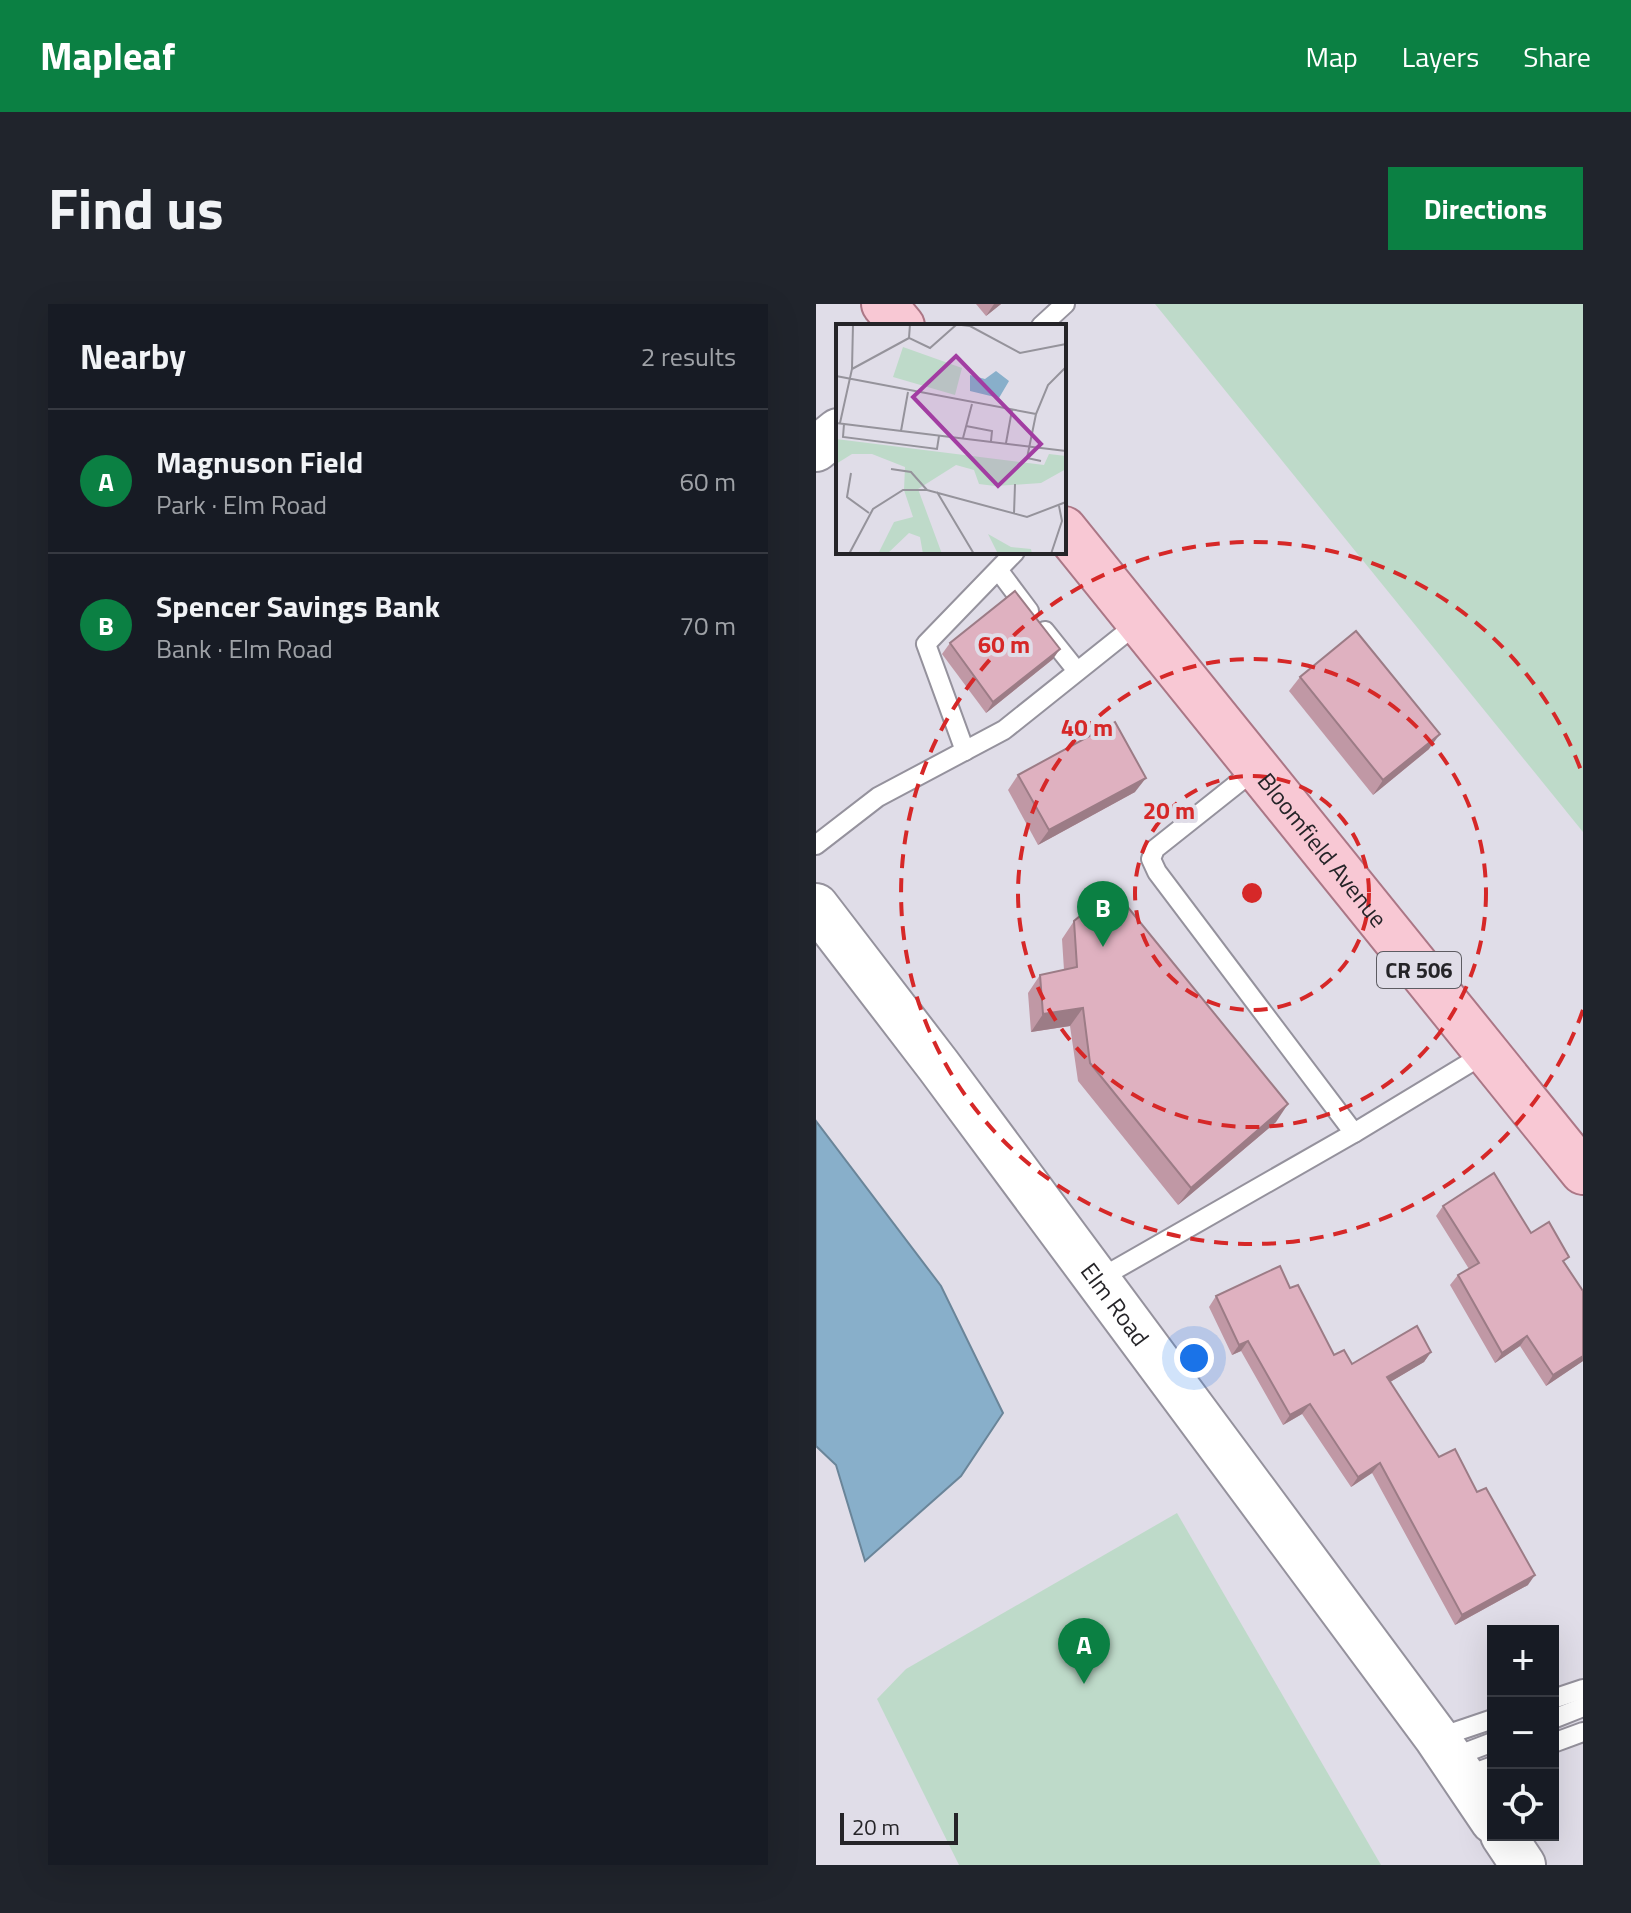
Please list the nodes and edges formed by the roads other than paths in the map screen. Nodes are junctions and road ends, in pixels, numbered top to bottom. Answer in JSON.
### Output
{"nodes":[{"id":1,"x":884,"y":304,"type":"edge"},
{"id":2,"x":1065,"y":304,"type":"edge"},
{"id":3,"x":900,"y":324,"type":"edge"},
{"id":4,"x":1043,"y":324,"type":"edge"},
{"id":5,"x":836,"y":433,"type":"edge"},
{"id":6,"x":816,"y":449,"type":"edge"},
{"id":7,"x":1066,"y":532,"type":"edge"},
{"id":8,"x":1013,"y":554,"type":"edge"},
{"id":9,"x":999,"y":571,"type":"junction"},
{"id":10,"x":1138,"y":623,"type":"junction"},
{"id":11,"x":1077,"y":671,"type":"junction"},
{"id":12,"x":965,"y":751,"type":"junction"},
{"id":13,"x":1257,"y":768,"type":"junction"},
{"id":14,"x":816,"y":845,"type":"edge"},
{"id":15,"x":816,"y":906,"type":"edge"},
{"id":16,"x":1486,"y":1053,"type":"junction"},
{"id":17,"x":1354,"y":1133,"type":"junction"},
{"id":18,"x":1583,"y":1172,"type":"edge"},
{"id":19,"x":1097,"y":1280,"type":"junction"},
{"id":20,"x":1583,"y":1689,"type":"edge"},
{"id":21,"x":1559,"y":1697,"type":"edge"},
{"id":22,"x":1583,"y":1707,"type":"edge"},
{"id":23,"x":1559,"y":1717,"type":"edge"},
{"id":24,"x":1487,"y":1727,"type":"edge"},
{"id":25,"x":1583,"y":1732,"type":"edge"},
{"id":26,"x":1559,"y":1741,"type":"edge"},
{"id":27,"x":1487,"y":1745,"type":"edge"},
{"id":28,"x":1461,"y":1760,"type":"edge"},
{"id":29,"x":1487,"y":1810,"type":"edge"},
{"id":30,"x":1507,"y":1841,"type":"edge"},
{"id":31,"x":1523,"y":1865,"type":"edge"}],
"edges":[{"from":1,"to":3,"type":"main road"},
{"from":2,"to":4,"type":"lane"},
{"from":5,"to":6,"type":"street"},
{"from":7,"to":10,"type":"main road","name":"Bloomfield Avenue","number":"CR 506"},
{"from":8,"to":9,"type":"lane"},
{"from":9,"to":11,"type":"lane"},
{"from":9,"to":12,"type":"lane"},
{"from":10,"to":11,"type":"lane"},
{"from":10,"to":13,"type":"main road","name":"Bloomfield Avenue","number":"CR 506"},
{"from":11,"to":12,"type":"lane"},
{"from":12,"to":14,"type":"lane"},
{"from":13,"to":16,"type":"main road","name":"Bloomfield Avenue","number":"CR 506"},
{"from":13,"to":17,"type":"lane"},
{"from":15,"to":19,"type":"street","name":"Elm Road"},
{"from":16,"to":17,"type":"lane"},
{"from":16,"to":18,"type":"main road","name":"Bloomfield Avenue","number":"CR 506"},
{"from":17,"to":19,"type":"lane"},
{"from":19,"to":28,"type":"street","name":"Elm Road"},
{"from":20,"to":21,"type":"lane"},
{"from":22,"to":23,"type":"lane"},
{"from":24,"to":28,"type":"lane"},
{"from":25,"to":26,"type":"lane"},
{"from":27,"to":28,"type":"lane"},
{"from":28,"to":29,"type":"street","name":"Elm Road"},
{"from":30,"to":31,"type":"street"}]}
